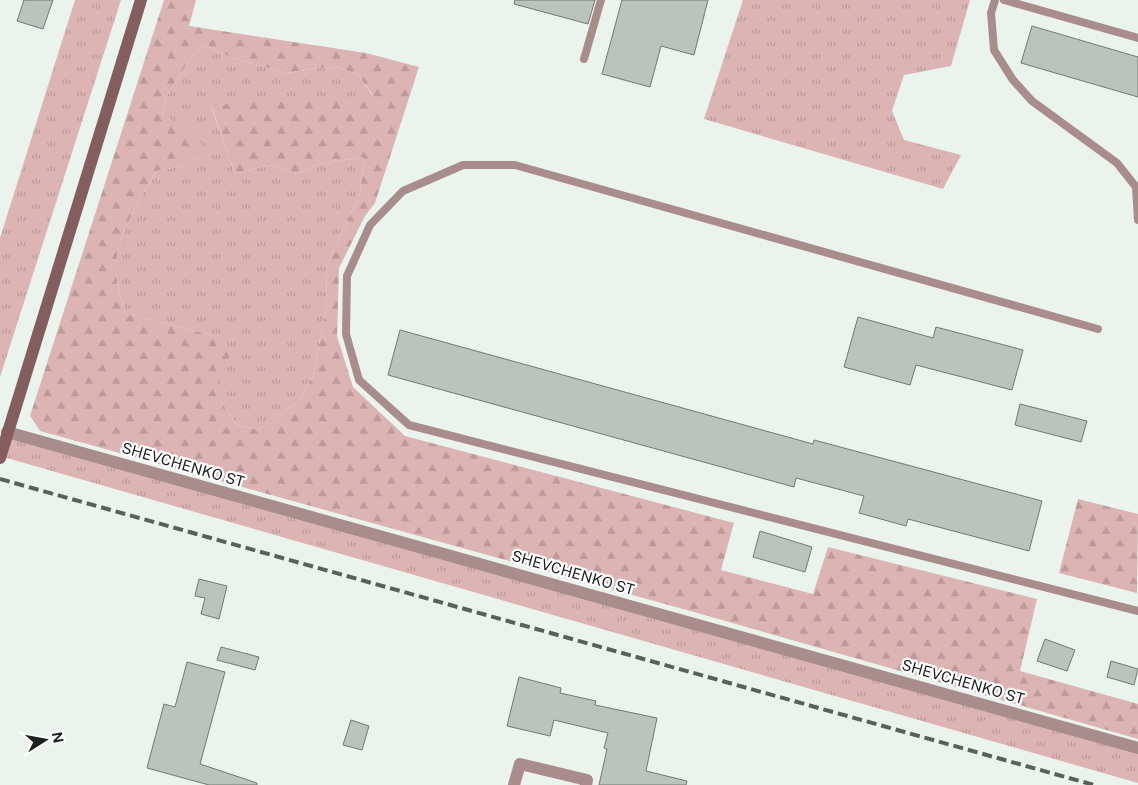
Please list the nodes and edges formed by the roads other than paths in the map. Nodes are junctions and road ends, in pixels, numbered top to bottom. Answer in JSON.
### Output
{"nodes":[{"id":1,"x":141,"y":0,"type":"edge"},
{"id":2,"x":600,"y":0,"type":"edge"},
{"id":3,"x":995,"y":0,"type":"edge"},
{"id":4,"x":1004,"y":0,"type":"edge"},
{"id":5,"x":1138,"y":38,"type":"edge"},
{"id":6,"x":584,"y":59,"type":"dead end"},
{"id":7,"x":1138,"y":220,"type":"edge"},
{"id":8,"x":1098,"y":330,"type":"dead end"},
{"id":9,"x":3,"y":431,"type":"edge"},
{"id":10,"x":0,"y":458,"type":"edge"},
{"id":11,"x":1138,"y":611,"type":"edge"},
{"id":12,"x":1138,"y":748,"type":"edge"},
{"id":13,"x":514,"y":785,"type":"edge"},
{"id":14,"x":586,"y":785,"type":"edge"}],
"edges":[{"from":1,"to":9,"type":"main road"},
{"from":2,"to":6,"type":"lane"},
{"from":3,"to":7,"type":"lane"},
{"from":4,"to":5,"type":"lane"},
{"from":8,"to":11,"type":"lane"},
{"from":9,"to":10,"type":"main road"},
{"from":9,"to":12,"type":"street","name":"SHEVCHENKO ST"},
{"from":13,"to":14,"type":"street"}]}
